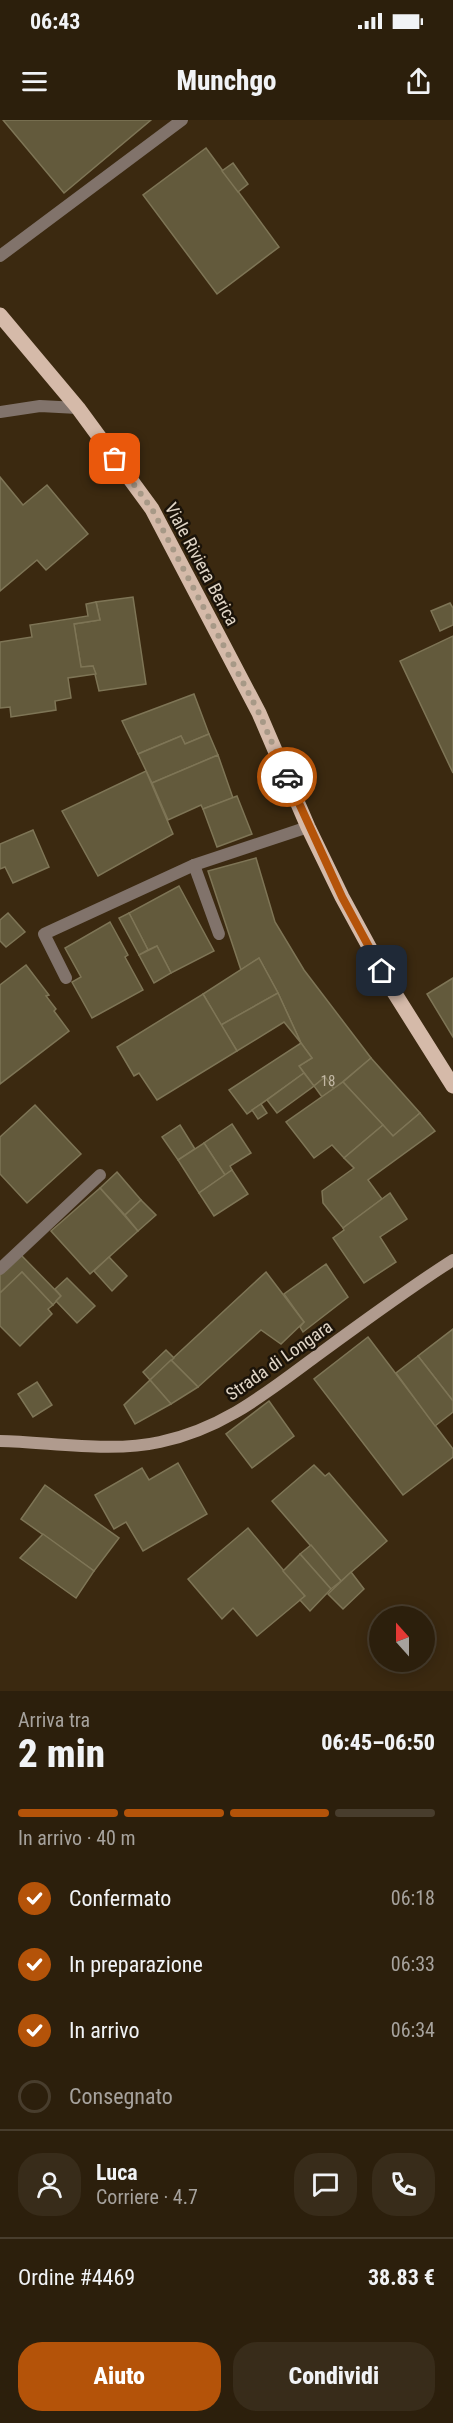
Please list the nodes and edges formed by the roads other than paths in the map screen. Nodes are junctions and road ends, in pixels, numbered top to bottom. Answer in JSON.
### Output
{"nodes":[{"id":1,"x":182,"y":120,"type":"edge"},
{"id":2,"x":0,"y":256,"type":"edge"},
{"id":3,"x":0,"y":315,"type":"edge"},
{"id":4,"x":78,"y":408,"type":"junction"},
{"id":5,"x":0,"y":412,"type":"edge"},
{"id":6,"x":308,"y":827,"type":"junction"},
{"id":7,"x":194,"y":865,"type":"junction"},
{"id":8,"x":219,"y":934,"type":"dead end"},
{"id":9,"x":66,"y":978,"type":"dead end"},
{"id":10,"x":453,"y":1086,"type":"edge"},
{"id":11,"x":100,"y":1175,"type":"dead end"},
{"id":12,"x":453,"y":1260,"type":"edge"},
{"id":13,"x":0,"y":1269,"type":"edge"},
{"id":14,"x":0,"y":1441,"type":"edge"}],
"edges":[{"from":1,"to":2,"type":"street"},
{"from":3,"to":4,"type":"main road","name":"Viale Riviera Berica"},
{"from":4,"to":5,"type":"street"},
{"from":4,"to":6,"type":"main road","name":"Viale Riviera Berica"},
{"from":6,"to":7,"type":"street"},
{"from":6,"to":10,"type":"main road","name":"Viale Riviera Berica"},
{"from":7,"to":8,"type":"street"},
{"from":7,"to":9,"type":"street"},
{"from":11,"to":13,"type":"street"},
{"from":12,"to":14,"type":"main road","name":"Strada di Longara"}]}
